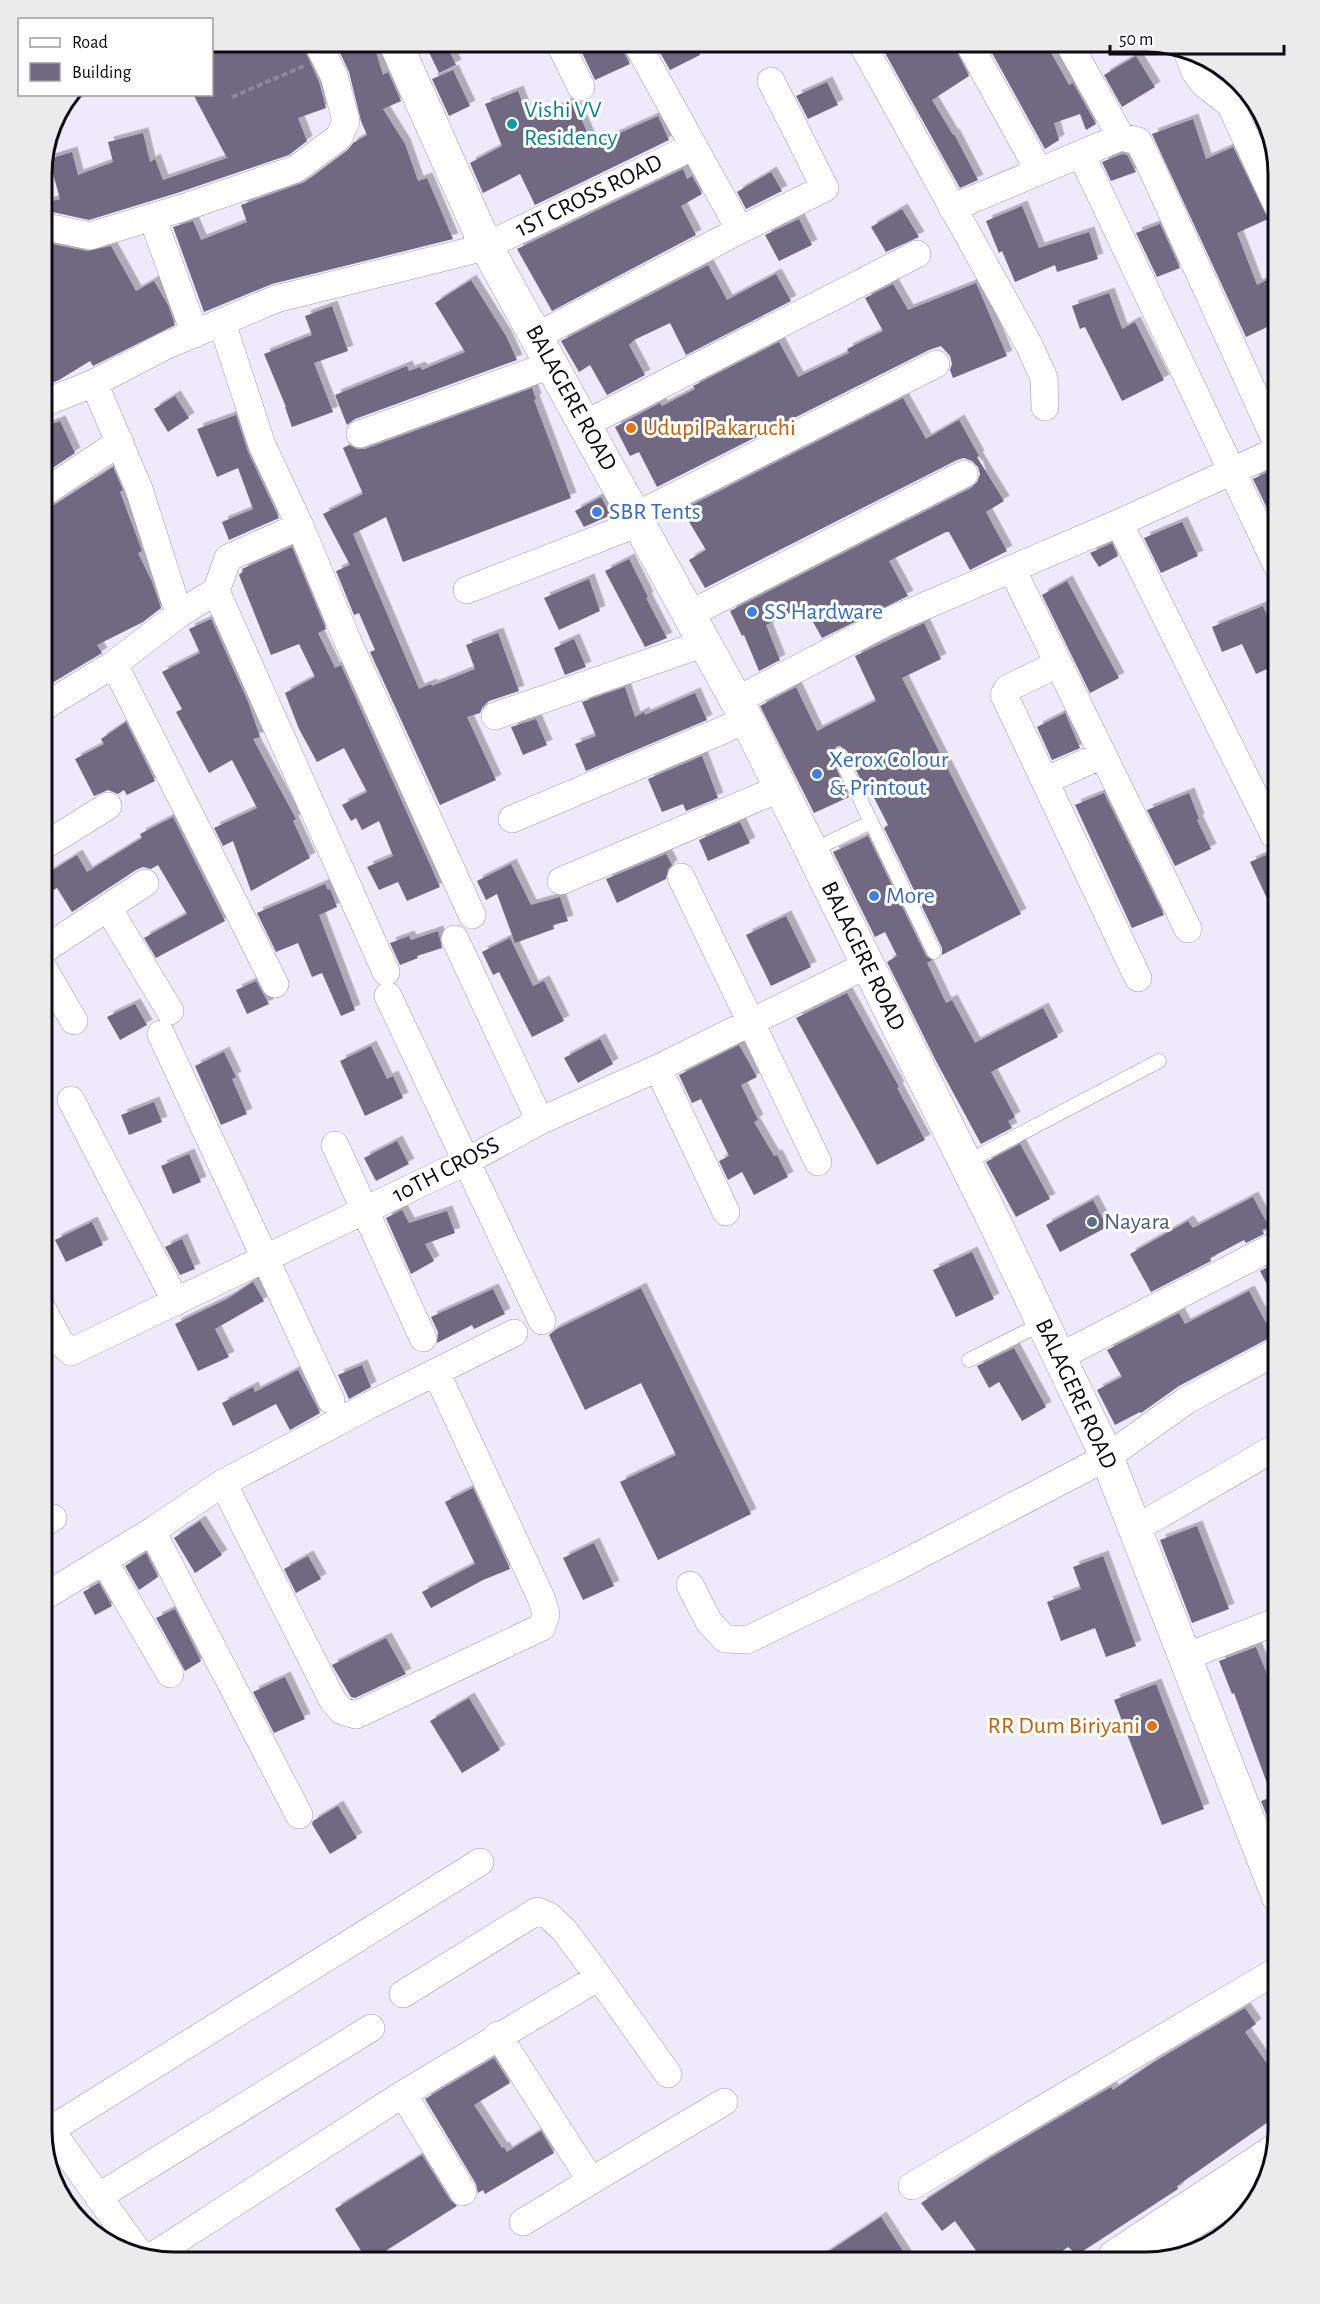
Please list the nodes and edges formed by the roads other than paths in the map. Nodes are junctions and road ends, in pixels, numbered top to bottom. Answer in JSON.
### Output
{"nodes":[{"id":1,"x":322,"y":53,"type":"edge"},
{"id":2,"x":400,"y":53,"type":"edge"},
{"id":3,"x":564,"y":53,"type":"edge"},
{"id":4,"x":642,"y":53,"type":"edge"},
{"id":5,"x":867,"y":53,"type":"edge"},
{"id":6,"x":974,"y":53,"type":"edge"},
{"id":7,"x":1074,"y":53,"type":"edge"},
{"id":8,"x":1191,"y":61,"type":"edge"},
{"id":9,"x":771,"y":81,"type":"dead end"},
{"id":10,"x":581,"y":87,"type":"dead end"},
{"id":11,"x":1121,"y":137,"type":"junction"},
{"id":12,"x":693,"y":147,"type":"junction"},
{"id":13,"x":1081,"y":154,"type":"junction"},
{"id":14,"x":1039,"y":171,"type":"junction"},
{"id":15,"x":1268,"y":186,"type":"edge"},
{"id":16,"x":952,"y":208,"type":"junction"},
{"id":17,"x":152,"y":217,"type":"junction"},
{"id":18,"x":53,"y":228,"type":"edge"},
{"id":19,"x":740,"y":230,"type":"junction"},
{"id":20,"x":486,"y":246,"type":"junction"},
{"id":21,"x":917,"y":254,"type":"dead end"},
{"id":22,"x":222,"y":323,"type":"junction"},
{"id":23,"x":195,"y":334,"type":"junction"},
{"id":24,"x":537,"y":336,"type":"junction"},
{"id":25,"x":553,"y":364,"type":"junction"},
{"id":26,"x":936,"y":364,"type":"dead end"},
{"id":27,"x":94,"y":382,"type":"junction"},
{"id":28,"x":53,"y":399,"type":"edge"},
{"id":29,"x":1045,"y":407,"type":"dead end"},
{"id":30,"x":585,"y":424,"type":"junction"},
{"id":31,"x":1268,"y":424,"type":"edge"},
{"id":32,"x":360,"y":434,"type":"dead end"},
{"id":33,"x":120,"y":442,"type":"junction"},
{"id":34,"x":1268,"y":455,"type":"edge"},
{"id":35,"x":1232,"y":472,"type":"junction"},
{"id":36,"x":964,"y":474,"type":"dead end"},
{"id":37,"x":53,"y":487,"type":"edge"},
{"id":38,"x":637,"y":519,"type":"junction"},
{"id":39,"x":1119,"y":524,"type":"junction"},
{"id":40,"x":300,"y":526,"type":"junction"},
{"id":41,"x":1268,"y":547,"type":"edge"},
{"id":42,"x":1012,"y":569,"type":"junction"},
{"id":43,"x":467,"y":590,"type":"dead end"},
{"id":44,"x":216,"y":591,"type":"junction"},
{"id":45,"x":179,"y":614,"type":"junction"},
{"id":46,"x":690,"y":614,"type":"junction"},
{"id":47,"x":705,"y":643,"type":"junction"},
{"id":48,"x":114,"y":664,"type":"junction"},
{"id":49,"x":1058,"y":664,"type":"junction"},
{"id":50,"x":53,"y":701,"type":"edge"},
{"id":51,"x":741,"y":710,"type":"junction"},
{"id":52,"x":495,"y":716,"type":"dead end"},
{"id":53,"x":1102,"y":755,"type":"junction"},
{"id":54,"x":839,"y":756,"type":"dead end"},
{"id":55,"x":1046,"y":781,"type":"junction"},
{"id":56,"x":780,"y":789,"type":"junction"},
{"id":57,"x":108,"y":806,"type":"dead end"},
{"id":58,"x":512,"y":819,"type":"dead end"},
{"id":59,"x":871,"y":822,"type":"junction"},
{"id":60,"x":1268,"y":823,"type":"edge"},
{"id":61,"x":53,"y":840,"type":"edge"},
{"id":62,"x":811,"y":850,"type":"junction"},
{"id":63,"x":681,"y":877,"type":"dead end"},
{"id":64,"x":561,"y":881,"type":"dead end"},
{"id":65,"x":145,"y":883,"type":"dead end"},
{"id":66,"x":108,"y":908,"type":"junction"},
{"id":67,"x":472,"y":915,"type":"dead end"},
{"id":68,"x":1188,"y":929,"type":"dead end"},
{"id":69,"x":455,"y":939,"type":"dead end"},
{"id":70,"x":53,"y":944,"type":"edge"},
{"id":71,"x":934,"y":952,"type":"dead end"},
{"id":72,"x":867,"y":965,"type":"junction"},
{"id":73,"x":1138,"y":978,"type":"dead end"},
{"id":74,"x":53,"y":984,"type":"edge"},
{"id":75,"x":275,"y":984,"type":"dead end"},
{"id":76,"x":74,"y":1021,"type":"dead end"},
{"id":77,"x":752,"y":1022,"type":"junction"},
{"id":78,"x":1159,"y":1061,"type":"dead end"},
{"id":79,"x":658,"y":1068,"type":"junction"},
{"id":80,"x":71,"y":1100,"type":"dead end"},
{"id":81,"x":540,"y":1121,"type":"junction"},
{"id":82,"x":335,"y":1145,"type":"dead end"},
{"id":83,"x":467,"y":1161,"type":"junction"},
{"id":84,"x":818,"y":1162,"type":"dead end"},
{"id":85,"x":965,"y":1163,"type":"junction"},
{"id":86,"x":366,"y":1210,"type":"junction"},
{"id":87,"x":726,"y":1212,"type":"dead end"},
{"id":88,"x":1268,"y":1249,"type":"edge"},
{"id":89,"x":264,"y":1259,"type":"junction"},
{"id":90,"x":176,"y":1302,"type":"junction"},
{"id":91,"x":542,"y":1322,"type":"dead end"},
{"id":92,"x":1042,"y":1323,"type":"junction"},
{"id":93,"x":52,"y":1328,"type":"edge"},
{"id":94,"x":514,"y":1333,"type":"dead end"},
{"id":95,"x":423,"y":1338,"type":"dead end"},
{"id":96,"x":1268,"y":1356,"type":"edge"},
{"id":97,"x":1059,"y":1357,"type":"junction"},
{"id":98,"x":969,"y":1360,"type":"dead end"},
{"id":99,"x":436,"y":1372,"type":"junction"},
{"id":100,"x":331,"y":1400,"type":"dead end"},
{"id":101,"x":1268,"y":1452,"type":"edge"},
{"id":102,"x":1107,"y":1457,"type":"junction"},
{"id":103,"x":223,"y":1483,"type":"junction"},
{"id":104,"x":1135,"y":1529,"type":"junction"},
{"id":105,"x":152,"y":1532,"type":"junction"},
{"id":106,"x":104,"y":1561,"type":"junction"},
{"id":107,"x":690,"y":1585,"type":"dead end"},
{"id":108,"x":52,"y":1592,"type":"edge"},
{"id":109,"x":1268,"y":1625,"type":"edge"},
{"id":110,"x":1185,"y":1657,"type":"junction"},
{"id":111,"x":170,"y":1674,"type":"dead end"},
{"id":112,"x":299,"y":1815,"type":"dead end"},
{"id":113,"x":1268,"y":1851,"type":"edge"},
{"id":114,"x":480,"y":1862,"type":"dead end"},
{"id":115,"x":1268,"y":1976,"type":"edge"},
{"id":116,"x":599,"y":1977,"type":"junction"},
{"id":117,"x":403,"y":1994,"type":"dead end"},
{"id":118,"x":371,"y":2028,"type":"dead end"},
{"id":119,"x":498,"y":2035,"type":"junction"},
{"id":120,"x":668,"y":2074,"type":"dead end"},
{"id":121,"x":403,"y":2094,"type":"junction"},
{"id":122,"x":724,"y":2102,"type":"dead end"},
{"id":123,"x":52,"y":2120,"type":"edge"},
{"id":124,"x":52,"y":2133,"type":"edge"},
{"id":125,"x":1265,"y":2154,"type":"edge"},
{"id":126,"x":591,"y":2181,"type":"junction"},
{"id":127,"x":912,"y":2186,"type":"dead end"},
{"id":128,"x":1252,"y":2189,"type":"edge"},
{"id":129,"x":463,"y":2192,"type":"dead end"},
{"id":130,"x":98,"y":2197,"type":"junction"},
{"id":131,"x":523,"y":2222,"type":"dead end"},
{"id":132,"x":111,"y":2234,"type":"edge"},
{"id":133,"x":161,"y":2250,"type":"edge"},
{"id":134,"x":1116,"y":2252,"type":"edge"},
{"id":135,"x":1149,"y":2252,"type":"edge"}],
"edges":[{"from":1,"to":17,"type":"street"},
{"from":2,"to":20,"type":"street","name":"BALAGERE ROAD"},
{"from":3,"to":10,"type":"street"},
{"from":4,"to":12,"type":"street"},
{"from":5,"to":16,"type":"street"},
{"from":6,"to":14,"type":"street"},
{"from":7,"to":11,"type":"street"},
{"from":8,"to":15,"type":"street"},
{"from":9,"to":19,"type":"street"},
{"from":11,"to":13,"type":"street"},
{"from":11,"to":31,"type":"street"},
{"from":12,"to":19,"type":"street"},
{"from":12,"to":20,"type":"street","name":"1ST CROSS ROAD"},
{"from":13,"to":14,"type":"street"},
{"from":13,"to":35,"type":"street"},
{"from":14,"to":16,"type":"street"},
{"from":16,"to":29,"type":"street"},
{"from":17,"to":18,"type":"street"},
{"from":17,"to":23,"type":"street"},
{"from":19,"to":24,"type":"street"},
{"from":20,"to":22,"type":"street","name":"1ST CROSS ROAD"},
{"from":20,"to":24,"type":"street","name":"BALAGERE ROAD"},
{"from":21,"to":30,"type":"street"},
{"from":22,"to":23,"type":"street","name":"1ST CROSS ROAD"},
{"from":22,"to":40,"type":"street"},
{"from":23,"to":27,"type":"street","name":"1ST CROSS ROAD"},
{"from":24,"to":25,"type":"street","name":"BALAGERE ROAD"},
{"from":25,"to":30,"type":"street","name":"BALAGERE ROAD"},
{"from":25,"to":32,"type":"street"},
{"from":26,"to":38,"type":"street"},
{"from":27,"to":28,"type":"street","name":"1ST CROSS ROAD"},
{"from":27,"to":33,"type":"street"},
{"from":30,"to":38,"type":"street","name":"BALAGERE ROAD"},
{"from":33,"to":37,"type":"street"},
{"from":33,"to":45,"type":"street"},
{"from":34,"to":35,"type":"street"},
{"from":35,"to":39,"type":"street"},
{"from":35,"to":41,"type":"street"},
{"from":36,"to":46,"type":"street"},
{"from":38,"to":43,"type":"street"},
{"from":38,"to":46,"type":"street","name":"BALAGERE ROAD"},
{"from":39,"to":42,"type":"street"},
{"from":39,"to":60,"type":"street"},
{"from":40,"to":44,"type":"street"},
{"from":40,"to":67,"type":"street"},
{"from":42,"to":49,"type":"street"},
{"from":42,"to":51,"type":"street"},
{"from":44,"to":45,"type":"street"},
{"from":44,"to":83,"type":"street"},
{"from":45,"to":48,"type":"street"},
{"from":46,"to":47,"type":"street","name":"BALAGERE ROAD"},
{"from":47,"to":51,"type":"street","name":"BALAGERE ROAD"},
{"from":47,"to":52,"type":"street"},
{"from":48,"to":50,"type":"street"},
{"from":48,"to":75,"type":"street"},
{"from":49,"to":53,"type":"street"},
{"from":49,"to":55,"type":"street"},
{"from":51,"to":56,"type":"street","name":"BALAGERE ROAD"},
{"from":51,"to":58,"type":"street"},
{"from":53,"to":55,"type":"street"},
{"from":53,"to":68,"type":"street"},
{"from":54,"to":59,"type":"lane"},
{"from":55,"to":73,"type":"street"},
{"from":56,"to":62,"type":"street","name":"BALAGERE ROAD"},
{"from":56,"to":64,"type":"street"},
{"from":57,"to":61,"type":"street"},
{"from":59,"to":62,"type":"lane"},
{"from":59,"to":71,"type":"lane"},
{"from":62,"to":72,"type":"street","name":"BALAGERE ROAD"},
{"from":63,"to":77,"type":"street"},
{"from":65,"to":66,"type":"street"},
{"from":66,"to":70,"type":"street"},
{"from":66,"to":89,"type":"street"},
{"from":69,"to":81,"type":"street"},
{"from":72,"to":77,"type":"street","name":"10TH CROSS"},
{"from":72,"to":85,"type":"street","name":"BALAGERE ROAD"},
{"from":74,"to":76,"type":"street"},
{"from":77,"to":79,"type":"street","name":"10TH CROSS"},
{"from":77,"to":84,"type":"street"},
{"from":78,"to":85,"type":"lane"},
{"from":79,"to":81,"type":"street","name":"10TH CROSS"},
{"from":79,"to":87,"type":"street"},
{"from":80,"to":90,"type":"street"},
{"from":81,"to":83,"type":"street","name":"10TH CROSS"},
{"from":82,"to":86,"type":"street"},
{"from":83,"to":86,"type":"street","name":"10TH CROSS"},
{"from":83,"to":91,"type":"street"},
{"from":85,"to":92,"type":"street","name":"BALAGERE ROAD"},
{"from":86,"to":89,"type":"street","name":"10TH CROSS"},
{"from":86,"to":95,"type":"street"},
{"from":88,"to":97,"type":"street"},
{"from":89,"to":90,"type":"street","name":"10TH CROSS"},
{"from":89,"to":100,"type":"street"},
{"from":90,"to":93,"type":"street","name":"10TH CROSS"},
{"from":92,"to":97,"type":"street","name":"BALAGERE ROAD"},
{"from":92,"to":98,"type":"lane"},
{"from":94,"to":99,"type":"street"},
{"from":96,"to":102,"type":"street"},
{"from":97,"to":102,"type":"street","name":"BALAGERE ROAD"},
{"from":99,"to":103,"type":"street"},
{"from":99,"to":103,"type":"street"},
{"from":101,"to":104,"type":"street"},
{"from":102,"to":104,"type":"street","name":"BALAGERE ROAD"},
{"from":102,"to":107,"type":"street"},
{"from":103,"to":105,"type":"street"},
{"from":104,"to":110,"type":"street","name":"BALAGERE ROAD"},
{"from":105,"to":106,"type":"street"},
{"from":105,"to":112,"type":"street"},
{"from":106,"to":108,"type":"street"},
{"from":106,"to":111,"type":"street"},
{"from":109,"to":110,"type":"street"},
{"from":110,"to":113,"type":"street","name":"BALAGERE ROAD"},
{"from":114,"to":123,"type":"street"},
{"from":115,"to":127,"type":"street"},
{"from":116,"to":117,"type":"street"},
{"from":116,"to":119,"type":"street"},
{"from":116,"to":120,"type":"street"},
{"from":118,"to":130,"type":"street"},
{"from":119,"to":121,"type":"street"},
{"from":119,"to":126,"type":"street"},
{"from":121,"to":129,"type":"street"},
{"from":121,"to":133,"type":"street"},
{"from":122,"to":126,"type":"street"},
{"from":124,"to":130,"type":"street"},
{"from":125,"to":134,"type":"street"},
{"from":126,"to":131,"type":"street"},
{"from":128,"to":135,"type":"street"},
{"from":130,"to":132,"type":"street"}]}
